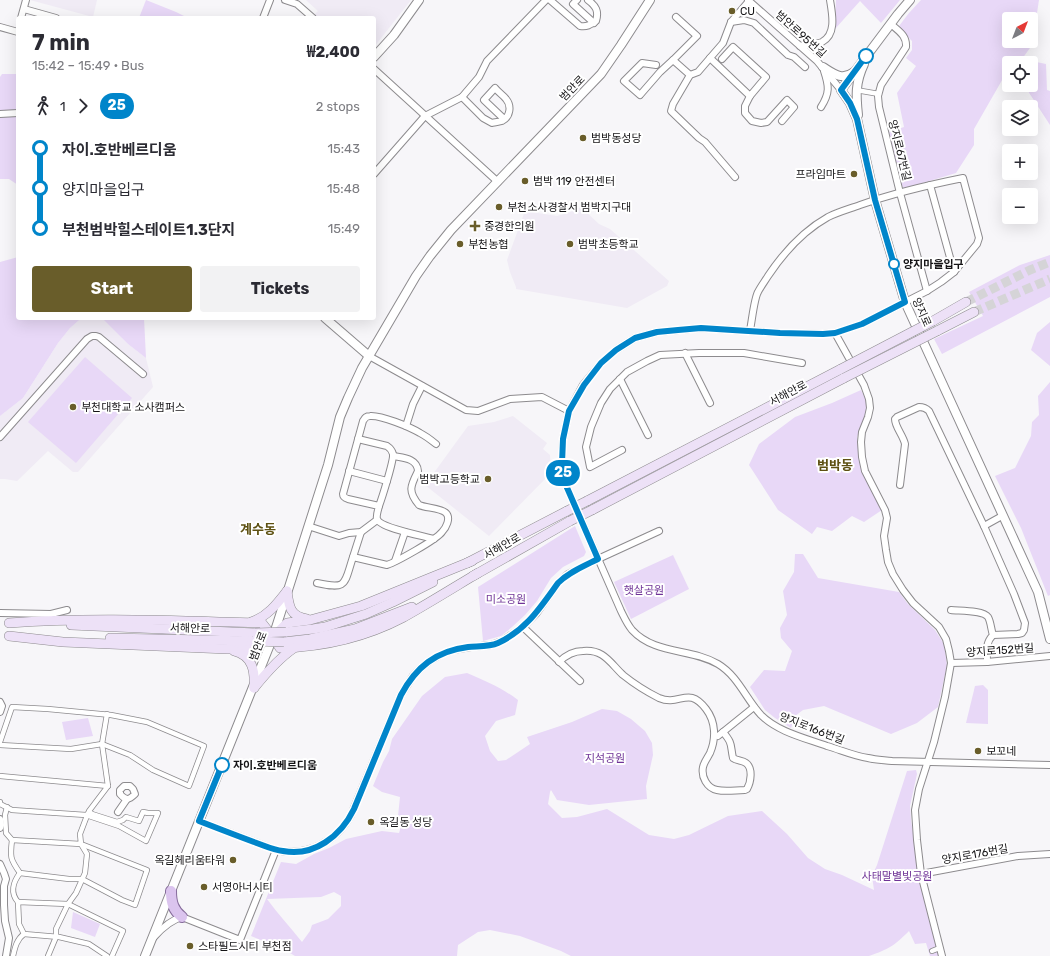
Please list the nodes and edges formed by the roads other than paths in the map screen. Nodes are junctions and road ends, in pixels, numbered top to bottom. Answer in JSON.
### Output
{"nodes":[{"id":1,"x":26,"y":0,"type":"edge"},
{"id":2,"x":270,"y":0,"type":"edge"},
{"id":3,"x":287,"y":0,"type":"edge"},
{"id":4,"x":419,"y":0,"type":"edge"},
{"id":5,"x":546,"y":0,"type":"edge"},
{"id":6,"x":550,"y":0,"type":"edge"},
{"id":7,"x":577,"y":0,"type":"edge"},
{"id":8,"x":588,"y":0,"type":"edge"},
{"id":9,"x":650,"y":0,"type":"edge"},
{"id":10,"x":749,"y":0,"type":"edge"},
{"id":11,"x":830,"y":0,"type":"edge"},
{"id":12,"x":910,"y":0,"type":"edge"},
{"id":13,"x":297,"y":2,"type":"edge"},
{"id":14,"x":24,"y":9,"type":"junction"},
{"id":15,"x":22,"y":16,"type":"edge"},
{"id":16,"x":49,"y":16,"type":"edge"},
{"id":17,"x":264,"y":16,"type":"edge"},
{"id":18,"x":311,"y":16,"type":"edge"},
{"id":19,"x":676,"y":17,"type":"dead end"},
{"id":20,"x":731,"y":22,"type":"junction"},
{"id":21,"x":594,"y":23,"type":"junction"},
{"id":22,"x":891,"y":24,"type":"junction"},
{"id":23,"x":0,"y":27,"type":"edge"},
{"id":24,"x":16,"y":34,"type":"edge"},
{"id":25,"x":800,"y":46,"type":"junction"},
{"id":26,"x":870,"y":52,"type":"junction"},
{"id":27,"x":376,"y":55,"type":"edge"},
{"id":28,"x":710,"y":58,"type":"junction"},
{"id":29,"x":673,"y":60,"type":"junction"},
{"id":30,"x":722,"y":60,"type":"dead end"},
{"id":31,"x":656,"y":65,"type":"dead end"},
{"id":32,"x":805,"y":67,"type":"dead end"},
{"id":33,"x":822,"y":67,"type":"junction"},
{"id":34,"x":856,"y":70,"type":"junction"},
{"id":35,"x":376,"y":71,"type":"edge"},
{"id":36,"x":690,"y":76,"type":"junction"},
{"id":37,"x":841,"y":90,"type":"junction"},
{"id":38,"x":856,"y":90,"type":"junction"},
{"id":39,"x":879,"y":94,"type":"junction"},
{"id":40,"x":750,"y":96,"type":"junction"},
{"id":41,"x":462,"y":97,"type":"junction"},
{"id":42,"x":821,"y":107,"type":"dead end"},
{"id":43,"x":16,"y":113,"type":"edge"},
{"id":44,"x":0,"y":114,"type":"edge"},
{"id":45,"x":426,"y":116,"type":"junction"},
{"id":46,"x":504,"y":119,"type":"junction"},
{"id":47,"x":782,"y":120,"type":"dead end"},
{"id":48,"x":861,"y":136,"type":"junction"},
{"id":49,"x":376,"y":172,"type":"edge"},
{"id":50,"x":735,"y":177,"type":"dead end"},
{"id":51,"x":498,"y":182,"type":"junction"},
{"id":52,"x":930,"y":185,"type":"junction"},
{"id":53,"x":900,"y":192,"type":"junction"},
{"id":54,"x":875,"y":200,"type":"junction"},
{"id":55,"x":954,"y":272,"type":"junction"},
{"id":56,"x":927,"y":291,"type":"junction"},
{"id":57,"x":905,"y":302,"type":"junction"},
{"id":58,"x":966,"y":302,"type":"tunnel mouth"},
{"id":59,"x":974,"y":312,"type":"tunnel mouth"},
{"id":60,"x":327,"y":320,"type":"edge"},
{"id":61,"x":750,"y":330,"type":"junction"},
{"id":62,"x":835,"y":333,"type":"junction"},
{"id":63,"x":685,"y":353,"type":"junction"},
{"id":64,"x":369,"y":356,"type":"junction"},
{"id":65,"x":802,"y":363,"type":"dead end"},
{"id":66,"x":842,"y":373,"type":"junction"},
{"id":67,"x":143,"y":374,"type":"dead end"},
{"id":68,"x":620,"y":379,"type":"junction"},
{"id":69,"x":422,"y":386,"type":"junction"},
{"id":70,"x":710,"y":403,"type":"dead end"},
{"id":71,"x":569,"y":411,"type":"junction"},
{"id":72,"x":406,"y":426,"type":"junction"},
{"id":73,"x":648,"y":435,"type":"dead end"},
{"id":74,"x":0,"y":437,"type":"edge"},
{"id":75,"x":358,"y":439,"type":"junction"},
{"id":76,"x":436,"y":444,"type":"dead end"},
{"id":77,"x":622,"y":450,"type":"dead end"},
{"id":78,"x":393,"y":456,"type":"junction"},
{"id":79,"x":349,"y":471,"type":"junction"},
{"id":80,"x":387,"y":481,"type":"junction"},
{"id":81,"x":900,"y":485,"type":"dead end"},
{"id":82,"x":379,"y":506,"type":"junction"},
{"id":83,"x":1002,"y":516,"type":"junction"},
{"id":84,"x":377,"y":520,"type":"junction"},
{"id":85,"x":308,"y":526,"type":"junction"},
{"id":86,"x":984,"y":526,"type":"junction"},
{"id":87,"x":659,"y":531,"type":"dead end"},
{"id":88,"x":361,"y":532,"type":"junction"},
{"id":89,"x":405,"y":532,"type":"junction"},
{"id":90,"x":434,"y":539,"type":"junction"},
{"id":91,"x":353,"y":557,"type":"junction"},
{"id":92,"x":598,"y":559,"type":"junction"},
{"id":93,"x":395,"y":561,"type":"junction"},
{"id":94,"x":472,"y":561,"type":"junction"},
{"id":95,"x":478,"y":573,"type":"junction"},
{"id":96,"x":317,"y":583,"type":"dead end"},
{"id":97,"x":287,"y":591,"type":"junction"},
{"id":98,"x":67,"y":610,"type":"dead end"},
{"id":99,"x":951,"y":610,"type":"dead end"},
{"id":100,"x":0,"y":612,"type":"edge"},
{"id":101,"x":310,"y":620,"type":"junction"},
{"id":102,"x":4,"y":623,"type":"edge"},
{"id":103,"x":249,"y":623,"type":"junction"},
{"id":104,"x":523,"y":627,"type":"junction"},
{"id":105,"x":993,"y":635,"type":"junction"},
{"id":106,"x":4,"y":636,"type":"edge"},
{"id":107,"x":254,"y":637,"type":"junction"},
{"id":108,"x":274,"y":637,"type":"junction"},
{"id":109,"x":1050,"y":639,"type":"edge"},
{"id":110,"x":295,"y":648,"type":"junction"},
{"id":111,"x":227,"y":649,"type":"junction"},
{"id":112,"x":1050,"y":656,"type":"edge"},
{"id":113,"x":559,"y":662,"type":"junction"},
{"id":114,"x":987,"y":662,"type":"junction"},
{"id":115,"x":950,"y":663,"type":"junction"},
{"id":116,"x":580,"y":681,"type":"dead end"},
{"id":117,"x":254,"y":688,"type":"junction"},
{"id":118,"x":0,"y":702,"type":"edge"},
{"id":119,"x":754,"y":707,"type":"junction"},
{"id":120,"x":0,"y":712,"type":"edge"},
{"id":121,"x":107,"y":714,"type":"junction"},
{"id":122,"x":0,"y":743,"type":"edge"},
{"id":123,"x":102,"y":744,"type":"junction"},
{"id":124,"x":927,"y":762,"type":"junction"},
{"id":125,"x":1050,"y":765,"type":"edge"},
{"id":126,"x":0,"y":776,"type":"edge"},
{"id":127,"x":108,"y":786,"type":"junction"},
{"id":128,"x":127,"y":800,"type":"dead end"},
{"id":129,"x":0,"y":802,"type":"edge"},
{"id":130,"x":7,"y":807,"type":"junction"},
{"id":131,"x":118,"y":812,"type":"dead end"},
{"id":132,"x":88,"y":813,"type":"junction"},
{"id":133,"x":0,"y":818,"type":"edge"},
{"id":134,"x":199,"y":821,"type":"junction"},
{"id":135,"x":0,"y":828,"type":"edge"},
{"id":136,"x":12,"y":840,"type":"junction"},
{"id":137,"x":81,"y":844,"type":"junction"},
{"id":138,"x":276,"y":850,"type":"junction"},
{"id":139,"x":1050,"y":854,"type":"edge"},
{"id":140,"x":0,"y":864,"type":"edge"},
{"id":141,"x":20,"y":873,"type":"junction"},
{"id":142,"x":921,"y":874,"type":"junction"},
{"id":143,"x":82,"y":879,"type":"junction"},
{"id":144,"x":171,"y":891,"type":"junction"},
{"id":145,"x":18,"y":902,"type":"junction"},
{"id":146,"x":68,"y":904,"type":"junction"},
{"id":147,"x":182,"y":917,"type":"junction"},
{"id":148,"x":24,"y":934,"type":"junction"},
{"id":149,"x":56,"y":937,"type":"junction"},
{"id":150,"x":152,"y":939,"type":"junction"},
{"id":151,"x":942,"y":955,"type":"edge"},
{"id":152,"x":6,"y":956,"type":"edge"},
{"id":153,"x":13,"y":956,"type":"edge"},
{"id":154,"x":48,"y":956,"type":"edge"},
{"id":155,"x":107,"y":956,"type":"edge"},
{"id":156,"x":112,"y":956,"type":"edge"},
{"id":157,"x":145,"y":956,"type":"edge"}],
"edges":[{"from":1,"to":14,"type":"street"},
{"from":2,"to":17,"type":"street"},
{"from":3,"to":13,"type":"street"},
{"from":4,"to":27,"type":"street"},
{"from":5,"to":41,"type":"street"},
{"from":6,"to":21,"type":"street"},
{"from":7,"to":21,"type":"street"},
{"from":8,"to":21,"type":"street"},
{"from":9,"to":51,"type":"street","name":"범안로"},
{"from":10,"to":20,"type":"street"},
{"from":10,"to":25,"type":"street","name":"범안로95번길"},
{"from":11,"to":25,"type":"street"},
{"from":12,"to":22,"type":"street"},
{"from":13,"to":18,"type":"street"},
{"from":14,"to":15,"type":"street"},
{"from":14,"to":16,"type":"street"},
{"from":19,"to":29,"type":"street"},
{"from":20,"to":28,"type":"street"},
{"from":20,"to":32,"type":"street"},
{"from":22,"to":26,"type":"street"},
{"from":22,"to":39,"type":"street","name":"양지로67번길"},
{"from":23,"to":24,"type":"street"},
{"from":25,"to":33,"type":"street","name":"범안로95번길"},
{"from":26,"to":34,"type":"street"},
{"from":26,"to":38,"type":"street"},
{"from":28,"to":36,"type":"street"},
{"from":28,"to":40,"type":"street"},
{"from":29,"to":31,"type":"street"},
{"from":29,"to":36,"type":"street"},
{"from":30,"to":40,"type":"street"},
{"from":33,"to":34,"type":"street"},
{"from":33,"to":37,"type":"street","name":"범안로95번길"},
{"from":33,"to":42,"type":"street","name":"범안로95번길"},
{"from":34,"to":37,"type":"street"},
{"from":35,"to":45,"type":"street"},
{"from":36,"to":50,"type":"street"},
{"from":37,"to":48,"type":"street","name":"양지로"},
{"from":38,"to":39,"type":"street"},
{"from":38,"to":48,"type":"street"},
{"from":39,"to":53,"type":"street","name":"양지로67번길"},
{"from":40,"to":47,"type":"street"},
{"from":41,"to":45,"type":"street"},
{"from":41,"to":46,"type":"street"},
{"from":43,"to":44,"type":"street"},
{"from":45,"to":49,"type":"street"},
{"from":45,"to":51,"type":"street"},
{"from":46,"to":46,"type":"street"},
{"from":48,"to":54,"type":"street","name":"양지로"},
{"from":51,"to":64,"type":"street","name":"범안로"},
{"from":52,"to":53,"type":"street"},
{"from":52,"to":55,"type":"street"},
{"from":52,"to":55,"type":"street","name":"양지로166번길"},
{"from":53,"to":54,"type":"street"},
{"from":53,"to":56,"type":"street","name":"양지로67번길"},
{"from":54,"to":57,"type":"street","name":"양지로"},
{"from":54,"to":61,"type":"street"},
{"from":55,"to":56,"type":"street","name":"양지로166번길"},
{"from":56,"to":57,"type":"street","name":"양지로166번길"},
{"from":57,"to":62,"type":"street","name":"양지로166번길"},
{"from":57,"to":83,"type":"street","name":"양지로"},
{"from":58,"to":66,"type":"main road","name":"서해안로","bridge":true},
{"from":59,"to":66,"type":"main road","name":"서해안로","bridge":true},
{"from":60,"to":64,"type":"street"},
{"from":61,"to":62,"type":"street","name":"양지로166번길"},
{"from":61,"to":71,"type":"street","name":"양지로166번길"},
{"from":62,"to":115,"type":"street"},
{"from":63,"to":65,"type":"street"},
{"from":63,"to":68,"type":"street"},
{"from":63,"to":70,"type":"street"},
{"from":64,"to":69,"type":"street"},
{"from":64,"to":85,"type":"street","name":"범안로"},
{"from":66,"to":94,"type":"main road","name":"서해안로","bridge":true},
{"from":66,"to":95,"type":"main road","name":"서해안로","bridge":true},
{"from":67,"to":74,"type":"street"},
{"from":68,"to":73,"type":"street"},
{"from":68,"to":77,"type":"street"},
{"from":69,"to":71,"type":"street"},
{"from":69,"to":72,"type":"street"},
{"from":71,"to":92,"type":"street","name":"양지로166번길"},
{"from":72,"to":75,"type":"street"},
{"from":72,"to":76,"type":"street"},
{"from":75,"to":78,"type":"street"},
{"from":75,"to":79,"type":"street"},
{"from":78,"to":80,"type":"street"},
{"from":78,"to":90,"type":"street"},
{"from":79,"to":80,"type":"street"},
{"from":79,"to":82,"type":"street"},
{"from":80,"to":82,"type":"street"},
{"from":81,"to":86,"type":"street"},
{"from":82,"to":84,"type":"street"},
{"from":83,"to":86,"type":"street"},
{"from":83,"to":109,"type":"street","name":"양지로"},
{"from":84,"to":88,"type":"street"},
{"from":84,"to":89,"type":"street"},
{"from":85,"to":88,"type":"street"},
{"from":85,"to":97,"type":"street","name":"범안로"},
{"from":86,"to":105,"type":"street"},
{"from":87,"to":92,"type":"street"},
{"from":88,"to":91,"type":"street"},
{"from":89,"to":90,"type":"street"},
{"from":89,"to":93,"type":"street"},
{"from":90,"to":93,"type":"street"},
{"from":91,"to":93,"type":"street"},
{"from":91,"to":96,"type":"street"},
{"from":92,"to":104,"type":"street"},
{"from":92,"to":119,"type":"street","name":"양지로166번길"},
{"from":94,"to":101,"type":"main road"},
{"from":94,"to":107,"type":"main road","name":"서해안로","bridge":true},
{"from":95,"to":107,"type":"main road","name":"서해안로","bridge":true},
{"from":95,"to":110,"type":"main road"},
{"from":97,"to":101,"type":"main road"},
{"from":97,"to":103,"type":"main road"},
{"from":97,"to":108,"type":"street","name":"범안로"},
{"from":98,"to":100,"type":"street"},
{"from":99,"to":105,"type":"street"},
{"from":101,"to":108,"type":"main road"},
{"from":102,"to":103,"type":"main road"},
{"from":102,"to":107,"type":"main road","name":"서해안로"},
{"from":103,"to":108,"type":"main road"},
{"from":104,"to":113,"type":"street"},
{"from":104,"to":138,"type":"street"},
{"from":105,"to":114,"type":"street"},
{"from":106,"to":107,"type":"main road","name":"서해안로"},
{"from":106,"to":111,"type":"main road"},
{"from":108,"to":110,"type":"main road"},
{"from":108,"to":111,"type":"main road"},
{"from":108,"to":117,"type":"street","name":"범안로"},
{"from":110,"to":117,"type":"main road"},
{"from":111,"to":117,"type":"main road"},
{"from":112,"to":114,"type":"street","name":"양지로152번길"},
{"from":113,"to":116,"type":"street"},
{"from":113,"to":119,"type":"street"},
{"from":114,"to":115,"type":"street","name":"양지로152번길"},
{"from":115,"to":124,"type":"street"},
{"from":117,"to":134,"type":"street","name":"범안로"},
{"from":118,"to":120,"type":"street"},
{"from":119,"to":124,"type":"street","name":"양지로166번길"},
{"from":121,"to":122,"type":"street"},
{"from":121,"to":123,"type":"street"},
{"from":121,"to":123,"type":"street"},
{"from":122,"to":123,"type":"street"},
{"from":123,"to":127,"type":"street"},
{"from":124,"to":125,"type":"street","name":"양지로166번길"},
{"from":124,"to":142,"type":"street"},
{"from":126,"to":127,"type":"street"},
{"from":127,"to":132,"type":"street"},
{"from":128,"to":131,"type":"street"},
{"from":129,"to":130,"type":"street"},
{"from":130,"to":132,"type":"street"},
{"from":130,"to":136,"type":"street"},
{"from":132,"to":132,"type":"street"},
{"from":132,"to":137,"type":"street"},
{"from":133,"to":135,"type":"street"},
{"from":134,"to":138,"type":"street"},
{"from":134,"to":144,"type":"street","name":"범안로"},
{"from":136,"to":137,"type":"street"},
{"from":136,"to":141,"type":"street"},
{"from":137,"to":143,"type":"street"},
{"from":137,"to":143,"type":"street"},
{"from":138,"to":147,"type":"street"},
{"from":139,"to":142,"type":"street","name":"양지로176번길"},
{"from":140,"to":152,"type":"street"},
{"from":141,"to":143,"type":"street"},
{"from":141,"to":145,"type":"street"},
{"from":142,"to":151,"type":"street"},
{"from":143,"to":146,"type":"street"},
{"from":144,"to":147,"type":"main road"},
{"from":144,"to":150,"type":"street","name":"범안로"},
{"from":145,"to":146,"type":"street"},
{"from":145,"to":148,"type":"street"},
{"from":146,"to":149,"type":"street"},
{"from":146,"to":156,"type":"street"},
{"from":147,"to":150,"type":"street","name":"범안로"},
{"from":148,"to":149,"type":"street"},
{"from":148,"to":153,"type":"street"},
{"from":149,"to":154,"type":"street"},
{"from":149,"to":155,"type":"street"},
{"from":150,"to":157,"type":"street","name":"범안로"}]}
